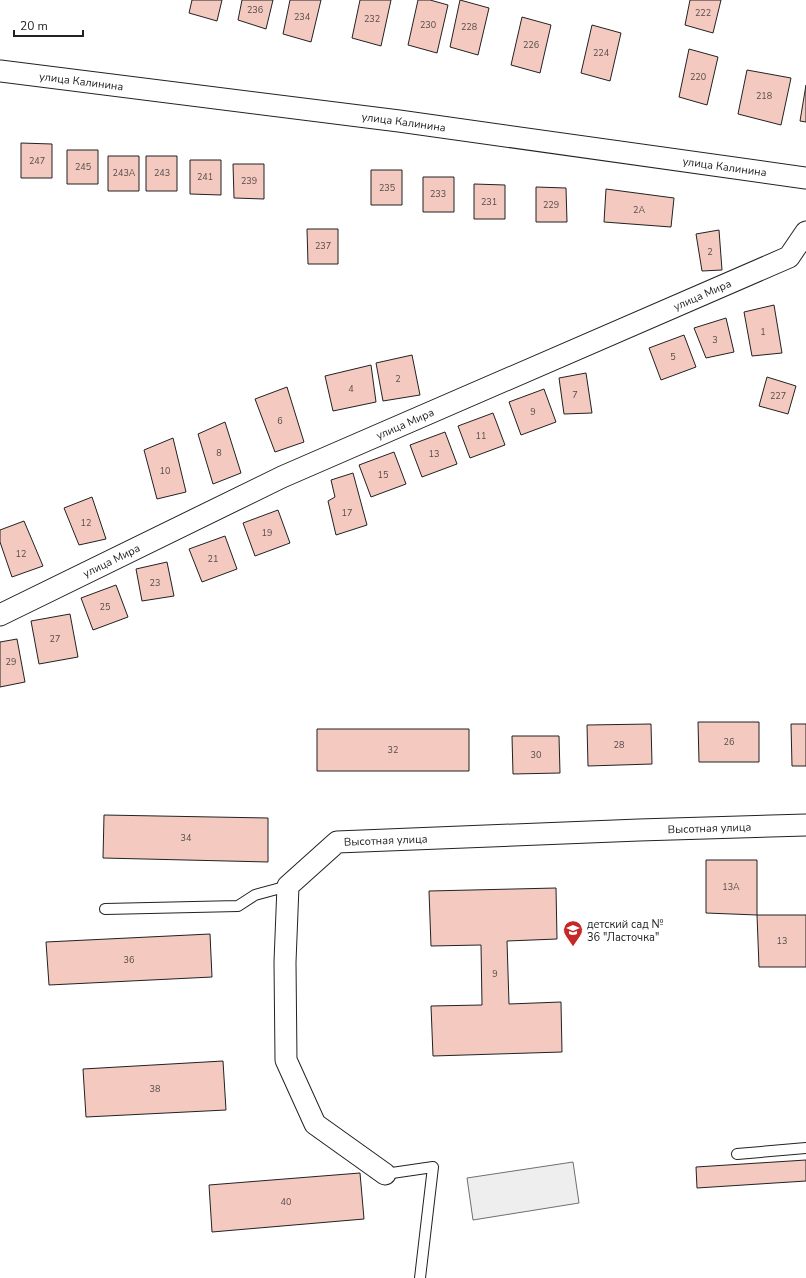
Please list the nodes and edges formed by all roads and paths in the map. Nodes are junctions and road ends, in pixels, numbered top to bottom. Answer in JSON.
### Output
{"nodes":[{"id":1,"x":0,"y":70,"type":"edge"},
{"id":2,"x":806,"y":178,"type":"edge"},
{"id":3,"x":806,"y":232,"type":"edge"},
{"id":4,"x":0,"y":615,"type":"edge"},
{"id":5,"x":806,"y":825,"type":"edge"},
{"id":6,"x":288,"y":886,"type":"junction"},
{"id":7,"x":105,"y":909,"type":"dead end"},
{"id":8,"x":806,"y":1148,"type":"edge"},
{"id":9,"x":737,"y":1154,"type":"dead end"},
{"id":10,"x":385,"y":1174,"type":"joint"},
{"id":11,"x":420,"y":1278,"type":"edge"}],
"edges":[{"from":1,"to":2,"type":"street","name":"улица Калинина"},
{"from":3,"to":4,"type":"street","name":"улица Мира"},
{"from":5,"to":6,"type":"street","name":"Высотная улица"},
{"from":6,"to":7,"type":"lane"},
{"from":6,"to":10,"type":"street"},
{"from":8,"to":9,"type":"lane"},
{"from":10,"to":11,"type":"lane"}]}
